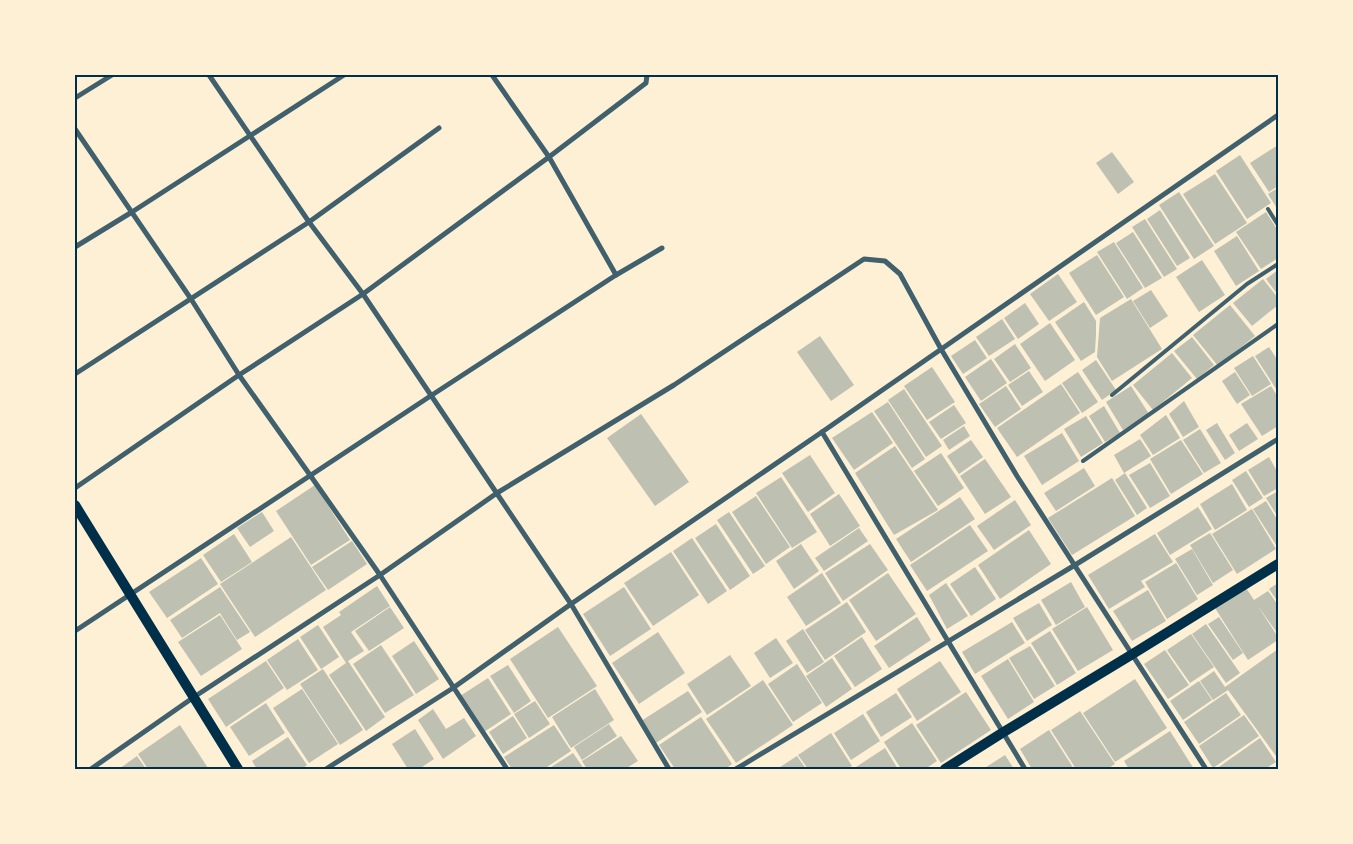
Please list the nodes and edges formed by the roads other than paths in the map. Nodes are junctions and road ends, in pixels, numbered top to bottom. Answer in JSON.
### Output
{"nodes":[{"id":1,"x":112,"y":75,"type":"edge"},
{"id":2,"x":210,"y":75,"type":"edge"},
{"id":3,"x":344,"y":75,"type":"edge"},
{"id":4,"x":492,"y":75,"type":"edge"},
{"id":5,"x":647,"y":75,"type":"edge"},
{"id":6,"x":75,"y":98,"type":"edge"},
{"id":7,"x":1278,"y":115,"type":"edge"},
{"id":8,"x":439,"y":128,"type":"dead end"},
{"id":9,"x":75,"y":129,"type":"edge"},
{"id":10,"x":251,"y":135,"type":"junction"},
{"id":11,"x":549,"y":157,"type":"junction"},
{"id":12,"x":1268,"y":209,"type":"dead end"},
{"id":13,"x":132,"y":212,"type":"junction"},
{"id":14,"x":309,"y":222,"type":"junction"},
{"id":15,"x":1278,"y":225,"type":"edge"},
{"id":16,"x":75,"y":247,"type":"edge"},
{"id":17,"x":662,"y":248,"type":"dead end"},
{"id":18,"x":1278,"y":264,"type":"edge"},
{"id":19,"x":616,"y":275,"type":"junction"},
{"id":20,"x":364,"y":294,"type":"junction"},
{"id":21,"x":191,"y":299,"type":"junction"},
{"id":22,"x":1278,"y":324,"type":"edge"},
{"id":23,"x":941,"y":349,"type":"junction"},
{"id":24,"x":75,"y":374,"type":"edge"},
{"id":25,"x":239,"y":375,"type":"junction"},
{"id":26,"x":432,"y":395,"type":"junction"},
{"id":27,"x":1112,"y":395,"type":"dead end"},
{"id":28,"x":822,"y":432,"type":"junction"},
{"id":29,"x":1278,"y":439,"type":"edge"},
{"id":30,"x":1083,"y":461,"type":"dead end"},
{"id":31,"x":310,"y":475,"type":"junction"},
{"id":32,"x":75,"y":488,"type":"edge"},
{"id":33,"x":497,"y":494,"type":"junction"},
{"id":34,"x":75,"y":505,"type":"edge"},
{"id":35,"x":1278,"y":564,"type":"edge"},
{"id":36,"x":1075,"y":565,"type":"junction"},
{"id":37,"x":380,"y":575,"type":"junction"},
{"id":38,"x":130,"y":594,"type":"junction"},
{"id":39,"x":571,"y":604,"type":"junction"},
{"id":40,"x":75,"y":630,"type":"edge"},
{"id":41,"x":950,"y":642,"type":"junction"},
{"id":42,"x":1131,"y":655,"type":"junction"},
{"id":43,"x":453,"y":688,"type":"junction"},
{"id":44,"x":194,"y":697,"type":"junction"},
{"id":45,"x":1002,"y":732,"type":"junction"},
{"id":46,"x":91,"y":769,"type":"edge"},
{"id":47,"x":238,"y":769,"type":"edge"},
{"id":48,"x":326,"y":769,"type":"edge"},
{"id":49,"x":506,"y":769,"type":"edge"},
{"id":50,"x":669,"y":769,"type":"edge"},
{"id":51,"x":736,"y":769,"type":"edge"},
{"id":52,"x":945,"y":769,"type":"edge"},
{"id":53,"x":1025,"y":769,"type":"edge"},
{"id":54,"x":1206,"y":769,"type":"edge"}],
"edges":[{"from":1,"to":6,"type":"street"},
{"from":2,"to":10,"type":"street"},
{"from":3,"to":10,"type":"street"},
{"from":4,"to":11,"type":"street"},
{"from":5,"to":11,"type":"street"},
{"from":7,"to":23,"type":"street"},
{"from":8,"to":14,"type":"street"},
{"from":9,"to":13,"type":"street"},
{"from":10,"to":13,"type":"street"},
{"from":10,"to":14,"type":"street"},
{"from":11,"to":19,"type":"street"},
{"from":11,"to":20,"type":"street"},
{"from":12,"to":15,"type":"lane"},
{"from":13,"to":16,"type":"street"},
{"from":13,"to":21,"type":"street"},
{"from":14,"to":20,"type":"street"},
{"from":14,"to":21,"type":"street"},
{"from":17,"to":19,"type":"street"},
{"from":18,"to":27,"type":"lane"},
{"from":19,"to":26,"type":"street"},
{"from":20,"to":25,"type":"street"},
{"from":20,"to":26,"type":"street"},
{"from":21,"to":24,"type":"street"},
{"from":21,"to":25,"type":"street"},
{"from":22,"to":30,"type":"lane"},
{"from":23,"to":28,"type":"street"},
{"from":23,"to":33,"type":"street"},
{"from":23,"to":36,"type":"street"},
{"from":25,"to":31,"type":"street"},
{"from":25,"to":32,"type":"street"},
{"from":26,"to":31,"type":"street"},
{"from":26,"to":33,"type":"street"},
{"from":28,"to":39,"type":"street"},
{"from":28,"to":41,"type":"street"},
{"from":29,"to":36,"type":"street"},
{"from":31,"to":37,"type":"street"},
{"from":31,"to":38,"type":"street"},
{"from":33,"to":37,"type":"street"},
{"from":33,"to":39,"type":"street"},
{"from":34,"to":38,"type":"main road"},
{"from":35,"to":42,"type":"main road"},
{"from":36,"to":41,"type":"street"},
{"from":36,"to":42,"type":"street"},
{"from":37,"to":43,"type":"street"},
{"from":37,"to":44,"type":"street"},
{"from":38,"to":40,"type":"street"},
{"from":38,"to":44,"type":"main road"},
{"from":39,"to":43,"type":"street"},
{"from":39,"to":50,"type":"street"},
{"from":41,"to":45,"type":"street"},
{"from":41,"to":51,"type":"street"},
{"from":42,"to":45,"type":"main road"},
{"from":42,"to":54,"type":"street"},
{"from":43,"to":48,"type":"street"},
{"from":43,"to":49,"type":"street"},
{"from":44,"to":46,"type":"street"},
{"from":44,"to":47,"type":"main road"},
{"from":45,"to":52,"type":"main road"},
{"from":45,"to":53,"type":"street"}]}
